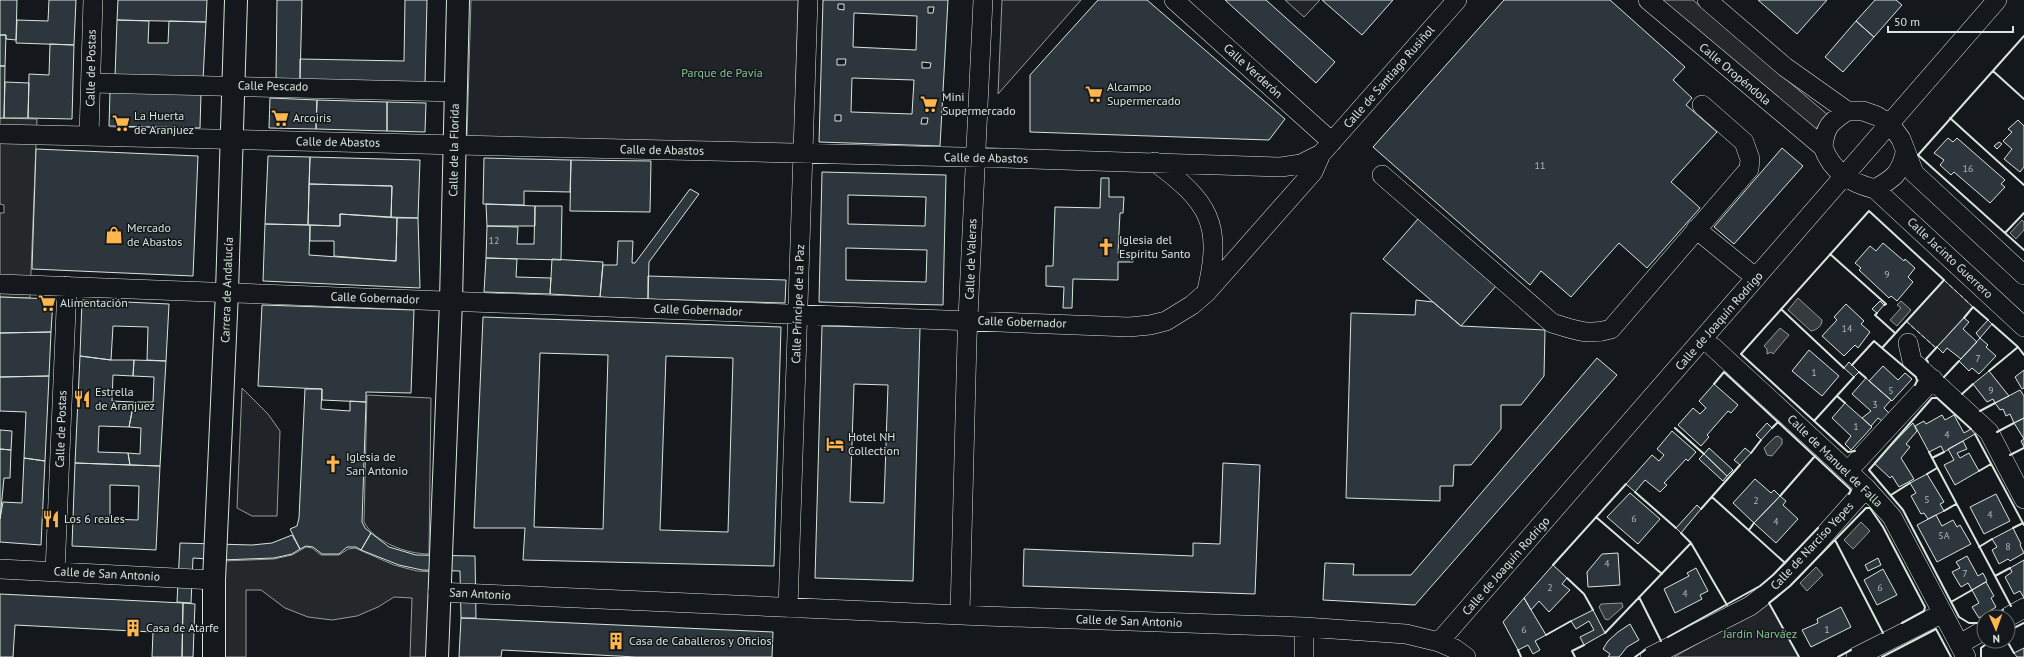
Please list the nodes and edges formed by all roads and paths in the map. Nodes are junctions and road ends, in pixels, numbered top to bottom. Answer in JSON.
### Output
{"nodes":[{"id":1,"x":93,"y":0,"type":"edge"},
{"id":2,"x":236,"y":0,"type":"edge"},
{"id":3,"x":458,"y":0,"type":"edge"},
{"id":4,"x":808,"y":0,"type":"edge"},
{"id":5,"x":983,"y":0,"type":"edge"},
{"id":6,"x":1174,"y":0,"type":"edge"},
{"id":7,"x":1457,"y":0,"type":"edge"},
{"id":8,"x":1648,"y":0,"type":"edge"},
{"id":9,"x":1707,"y":0,"type":"edge"},
{"id":10,"x":1997,"y":0,"type":"edge"},
{"id":11,"x":91,"y":83,"type":"junction"},
{"id":12,"x":233,"y":85,"type":"junction"},
{"id":13,"x":456,"y":92,"type":"junction"},
{"id":14,"x":1702,"y":105,"type":"dead end"},
{"id":15,"x":1847,"y":111,"type":"junction"},
{"id":16,"x":1890,"y":124,"type":"junction"},
{"id":17,"x":0,"y":134,"type":"edge"},
{"id":18,"x":89,"y":136,"type":"junction"},
{"id":19,"x":232,"y":140,"type":"junction"},
{"id":20,"x":454,"y":145,"type":"junction"},
{"id":21,"x":1823,"y":146,"type":"junction"},
{"id":22,"x":1327,"y":148,"type":"junction"},
{"id":23,"x":1905,"y":153,"type":"junction"},
{"id":24,"x":802,"y":154,"type":"junction"},
{"id":25,"x":976,"y":158,"type":"junction"},
{"id":26,"x":1155,"y":162,"type":"junction"},
{"id":27,"x":1382,"y":175,"type":"dead end"},
{"id":28,"x":1844,"y":176,"type":"junction"},
{"id":29,"x":1875,"y":190,"type":"junction"},
{"id":30,"x":1696,"y":229,"type":"junction"},
{"id":31,"x":2024,"y":275,"type":"edge"},
{"id":32,"x":1756,"y":278,"type":"junction"},
{"id":33,"x":0,"y":284,"type":"edge"},
{"id":34,"x":66,"y":286,"type":"junction"},
{"id":35,"x":227,"y":292,"type":"junction"},
{"id":36,"x":1207,"y":292,"type":"junction"},
{"id":37,"x":451,"y":301,"type":"junction"},
{"id":38,"x":798,"y":314,"type":"junction"},
{"id":39,"x":968,"y":320,"type":"junction"},
{"id":40,"x":1713,"y":327,"type":"junction"},
{"id":41,"x":2024,"y":327,"type":"edge"},
{"id":42,"x":1908,"y":343,"type":"dead end"},
{"id":43,"x":1713,"y":347,"type":"junction"},
{"id":44,"x":1694,"y":350,"type":"junction"},
{"id":45,"x":1933,"y":379,"type":"junction"},
{"id":46,"x":1848,"y":471,"type":"junction"},
{"id":47,"x":1866,"y":488,"type":"junction"},
{"id":48,"x":2024,"y":499,"type":"edge"},
{"id":49,"x":0,"y":569,"type":"edge"},
{"id":50,"x":55,"y":572,"type":"junction"},
{"id":51,"x":214,"y":580,"type":"junction"},
{"id":52,"x":438,"y":592,"type":"junction"},
{"id":53,"x":788,"y":608,"type":"junction"},
{"id":54,"x":1943,"y":613,"type":"junction"},
{"id":55,"x":960,"y":614,"type":"junction"},
{"id":56,"x":1304,"y":628,"type":"junction"},
{"id":57,"x":1976,"y":638,"type":"edge"},
{"id":58,"x":1439,"y":642,"type":"junction"},
{"id":59,"x":1963,"y":650,"type":"edge"},
{"id":60,"x":214,"y":657,"type":"edge"},
{"id":61,"x":437,"y":657,"type":"edge"},
{"id":62,"x":1304,"y":657,"type":"edge"},
{"id":63,"x":1466,"y":657,"type":"edge"},
{"id":64,"x":1650,"y":657,"type":"edge"},
{"id":65,"x":1856,"y":657,"type":"edge"}],
"edges":[{"from":1,"to":11,"type":"street","name":"Calle de Postas"},
{"from":2,"to":12,"type":"main road","name":"Carrera de Andalucía"},
{"from":3,"to":13,"type":"main road","name":"Calle de la Florida"},
{"from":4,"to":24,"type":"street","name":"Calle Príncipe de la Paz"},
{"from":5,"to":25,"type":"street","name":"Calle de Valeras"},
{"from":6,"to":22,"type":"street","name":"Calle Verderón"},
{"from":7,"to":22,"type":"street","name":"Calle de Santiago Rusiñol"},
{"from":8,"to":21,"type":"street","name":"Calle Oropéndola"},
{"from":9,"to":15,"type":"street"},
{"from":10,"to":16,"type":"street","name":"Calle de Joaquín Rodrigo"},
{"from":11,"to":12,"type":"street","name":"Calle Pescado"},
{"from":11,"to":18,"type":"street","name":"Calle de Postas"},
{"from":12,"to":13,"type":"street","name":"Calle Pescado"},
{"from":12,"to":19,"type":"main road","name":"Carrera de Andalucía"},
{"from":13,"to":20,"type":"main road","name":"Calle de la Florida"},
{"from":14,"to":30,"type":"street"},
{"from":15,"to":16,"type":"street"},
{"from":15,"to":21,"type":"street"},
{"from":16,"to":23,"type":"street"},
{"from":16,"to":28,"type":"street","name":"Calle de Joaquín Rodrigo"},
{"from":17,"to":18,"type":"street","name":"Calle de Abastos"},
{"from":18,"to":19,"type":"street","name":"Calle de Abastos"},
{"from":19,"to":20,"type":"street","name":"Calle de Abastos"},
{"from":19,"to":35,"type":"main road","name":"Carrera de Andalucía"},
{"from":20,"to":24,"type":"street","name":"Calle de Abastos"},
{"from":20,"to":37,"type":"main road","name":"Calle de la Florida"},
{"from":21,"to":28,"type":"street","name":"Calle Oropéndola"},
{"from":22,"to":26,"type":"street","name":"Calle de Abastos"},
{"from":22,"to":36,"type":"street","name":"Calle Gobernador"},
{"from":23,"to":29,"type":"street"},
{"from":23,"to":31,"type":"street"},
{"from":24,"to":25,"type":"street","name":"Calle de Abastos"},
{"from":24,"to":38,"type":"street","name":"Calle Príncipe de la Paz"},
{"from":25,"to":26,"type":"street","name":"Calle de Abastos"},
{"from":25,"to":39,"type":"street","name":"Calle de Valeras"},
{"from":26,"to":36,"type":"street"},
{"from":27,"to":30,"type":"street"},
{"from":28,"to":29,"type":"street","name":"Calle Jacinto Guerrero"},
{"from":28,"to":32,"type":"street","name":"Calle de Joaquín Rodrigo"},
{"from":29,"to":41,"type":"street","name":"Calle Jacinto Guerrero"},
{"from":30,"to":32,"type":"street"},
{"from":32,"to":40,"type":"street","name":"Calle de Joaquín Rodrigo"},
{"from":33,"to":34,"type":"street","name":"Calle Gobernador"},
{"from":34,"to":35,"type":"street","name":"Calle Gobernador"},
{"from":34,"to":50,"type":"street","name":"Calle de Postas"},
{"from":35,"to":37,"type":"street","name":"Calle Gobernador"},
{"from":35,"to":51,"type":"main road","name":"Carrera de Andalucía"},
{"from":36,"to":39,"type":"street","name":"Calle Gobernador"},
{"from":37,"to":38,"type":"street","name":"Calle Gobernador"},
{"from":37,"to":52,"type":"main road","name":"San Antonio"},
{"from":38,"to":39,"type":"street","name":"Calle Gobernador"},
{"from":38,"to":53,"type":"street","name":"Calle Príncipe de la Paz"},
{"from":39,"to":55,"type":"street","name":"Calle de Valeras"},
{"from":40,"to":43,"type":"street"},
{"from":40,"to":44,"type":"street","name":"Calle de Joaquín Rodrigo"},
{"from":42,"to":45,"type":"street"},
{"from":43,"to":44,"type":"street"},
{"from":43,"to":46,"type":"street","name":"Calle de Manuel de Falla"},
{"from":44,"to":58,"type":"street","name":"Calle de Joaquín Rodrigo"},
{"from":45,"to":46,"type":"street"},
{"from":45,"to":48,"type":"street"},
{"from":46,"to":47,"type":"street","name":"Calle de Manuel de Falla"},
{"from":47,"to":54,"type":"street","name":"Calle de Manuel de Falla"},
{"from":47,"to":64,"type":"street","name":"Calle de Narciso Yepes"},
{"from":49,"to":50,"type":"street","name":"Calle de San Antonio"},
{"from":50,"to":51,"type":"street","name":"Calle de San Antonio"},
{"from":51,"to":60,"type":"main road","name":"Carrera de Andalucía"},
{"from":52,"to":53,"type":"street","name":"San Antonio"},
{"from":52,"to":61,"type":"main road"},
{"from":53,"to":55,"type":"street","name":"Calle de San Antonio"},
{"from":54,"to":59,"type":"street","name":"Calle de Manuel de Falla"},
{"from":54,"to":65,"type":"street"},
{"from":55,"to":56,"type":"street","name":"Calle de San Antonio"},
{"from":56,"to":58,"type":"street","name":"Calle de San Antonio"},
{"from":56,"to":62,"type":"street"},
{"from":57,"to":59,"type":"street"},
{"from":58,"to":63,"type":"street","name":"Calle de San Antonio"}]}
